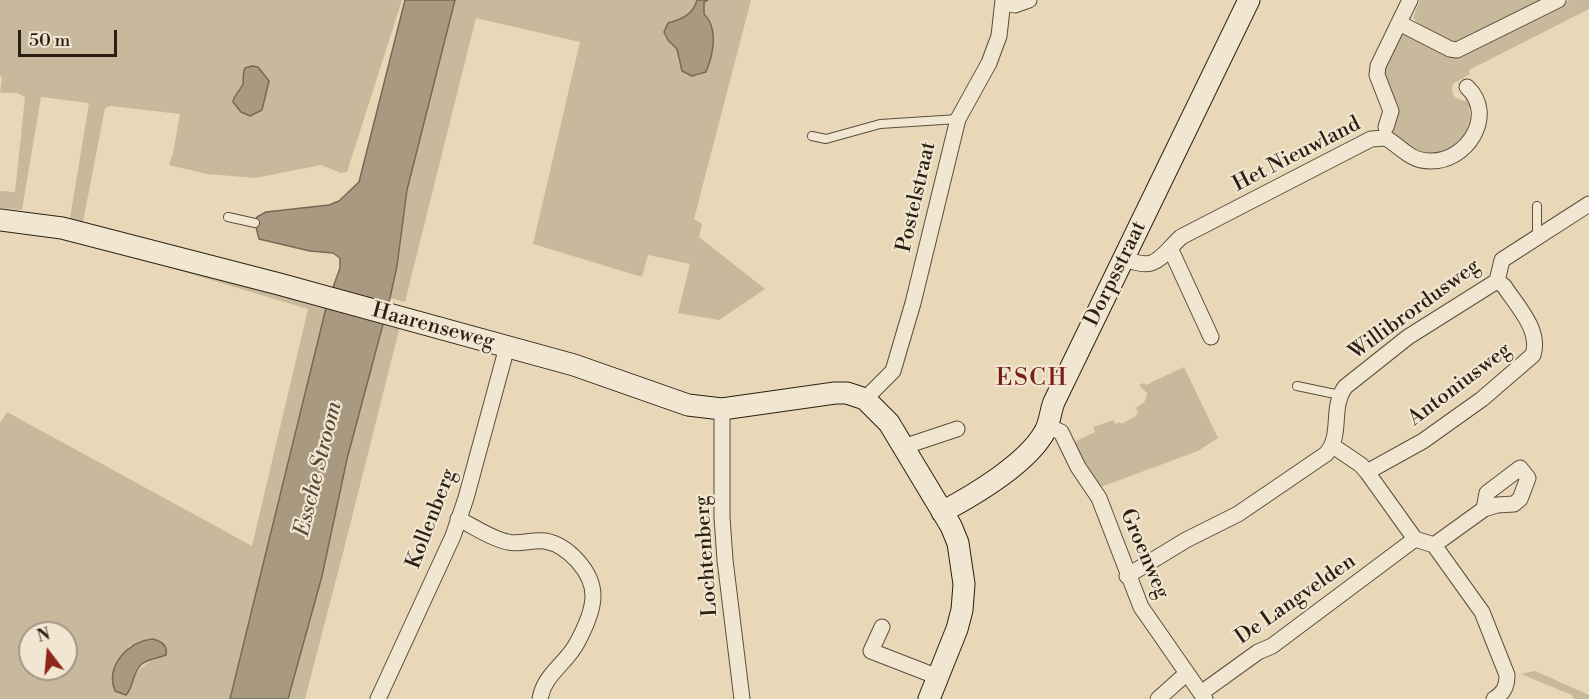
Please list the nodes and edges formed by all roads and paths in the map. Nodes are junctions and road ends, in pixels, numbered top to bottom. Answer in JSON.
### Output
{"nodes":[{"id":1,"x":1029,"y":0,"type":"edge"},
{"id":2,"x":1249,"y":0,"type":"edge"},
{"id":3,"x":1410,"y":0,"type":"edge"},
{"id":4,"x":1558,"y":0,"type":"edge"},
{"id":5,"x":1003,"y":2,"type":"edge"},
{"id":6,"x":1399,"y":23,"type":"junction"},
{"id":7,"x":1467,"y":87,"type":"dead end"},
{"id":8,"x":958,"y":119,"type":"junction"},
{"id":9,"x":1386,"y":127,"type":"dead end"},
{"id":10,"x":812,"y":136,"type":"dead end"},
{"id":11,"x":1589,"y":204,"type":"edge"},
{"id":12,"x":1537,"y":206,"type":"dead end"},
{"id":13,"x":228,"y":217,"type":"dead end"},
{"id":14,"x":0,"y":220,"type":"edge"},
{"id":15,"x":255,"y":223,"type":"dead end"},
{"id":16,"x":1541,"y":235,"type":"junction"},
{"id":17,"x":1170,"y":248,"type":"junction"},
{"id":18,"x":1123,"y":258,"type":"junction"},
{"id":19,"x":1497,"y":281,"type":"junction"},
{"id":20,"x":1211,"y":337,"type":"dead end"},
{"id":21,"x":507,"y":346,"type":"junction"},
{"id":22,"x":1297,"y":386,"type":"dead end"},
{"id":23,"x":1340,"y":395,"type":"junction"},
{"id":24,"x":865,"y":399,"type":"junction"},
{"id":25,"x":722,"y":409,"type":"junction"},
{"id":26,"x":1047,"y":426,"type":"junction"},
{"id":27,"x":957,"y":429,"type":"dead end"},
{"id":28,"x":1333,"y":446,"type":"junction"},
{"id":29,"x":903,"y":447,"type":"junction"},
{"id":30,"x":1367,"y":472,"type":"junction"},
{"id":31,"x":1485,"y":509,"type":"dead end"},
{"id":32,"x":942,"y":512,"type":"junction"},
{"id":33,"x":458,"y":519,"type":"junction"},
{"id":34,"x":1415,"y":539,"type":"junction"},
{"id":35,"x":1434,"y":545,"type":"junction"},
{"id":36,"x":1127,"y":576,"type":"junction"},
{"id":37,"x":882,"y":627,"type":"dead end"},
{"id":38,"x":1188,"y":673,"type":"junction"},
{"id":39,"x":938,"y":677,"type":"junction"},
{"id":40,"x":1203,"y":696,"type":"edge"},
{"id":41,"x":378,"y":699,"type":"edge"},
{"id":42,"x":540,"y":699,"type":"edge"},
{"id":43,"x":742,"y":699,"type":"edge"},
{"id":44,"x":929,"y":699,"type":"edge"},
{"id":45,"x":1158,"y":699,"type":"edge"},
{"id":46,"x":1494,"y":699,"type":"edge"}],
"edges":[{"from":1,"to":5,"type":"street"},
{"from":2,"to":18,"type":"street","name":"Dorpsstraat"},
{"from":3,"to":6,"type":"street"},
{"from":4,"to":6,"type":"street"},
{"from":5,"to":8,"type":"street","name":"Postelstraat"},
{"from":6,"to":9,"type":"street"},
{"from":7,"to":17,"type":"street","name":"Het Nieuwland"},
{"from":8,"to":10,"type":"lane"},
{"from":8,"to":24,"type":"street","name":"Postelstraat"},
{"from":11,"to":16,"type":"street","name":"Willibrordusweg"},
{"from":12,"to":16,"type":"lane"},
{"from":13,"to":15,"type":"lane"},
{"from":14,"to":21,"type":"street","name":"Haarenseweg"},
{"from":16,"to":19,"type":"street","name":"Willibrordusweg"},
{"from":17,"to":18,"type":"street","name":"Het Nieuwland"},
{"from":17,"to":20,"type":"street"},
{"from":18,"to":26,"type":"street","name":"Dorpsstraat"},
{"from":19,"to":23,"type":"street","name":"Willibrordusweg"},
{"from":19,"to":30,"type":"street","name":"Antoniusweg"},
{"from":21,"to":25,"type":"street","name":"Haarenseweg"},
{"from":21,"to":33,"type":"street","name":"Kollenberg"},
{"from":22,"to":23,"type":"lane"},
{"from":23,"to":28,"type":"street"},
{"from":24,"to":25,"type":"street","name":"Haarenseweg"},
{"from":24,"to":29,"type":"street"},
{"from":25,"to":43,"type":"street","name":"Lochtenberg"},
{"from":26,"to":32,"type":"street","name":"Dorpsstraat"},
{"from":26,"to":36,"type":"street","name":"Groenweg"},
{"from":27,"to":29,"type":"street"},
{"from":28,"to":30,"type":"street"},
{"from":28,"to":36,"type":"street"},
{"from":29,"to":32,"type":"street"},
{"from":30,"to":34,"type":"street"},
{"from":31,"to":35,"type":"street"},
{"from":32,"to":39,"type":"street"},
{"from":33,"to":41,"type":"street","name":"Kollenberg"},
{"from":33,"to":42,"type":"street"},
{"from":34,"to":35,"type":"street"},
{"from":34,"to":40,"type":"street","name":"De Langvelden"},
{"from":35,"to":46,"type":"street"},
{"from":36,"to":38,"type":"street","name":"Groenweg"},
{"from":37,"to":39,"type":"street"},
{"from":38,"to":40,"type":"street","name":"Groenweg"},
{"from":38,"to":45,"type":"street"},
{"from":39,"to":44,"type":"street"}]}
